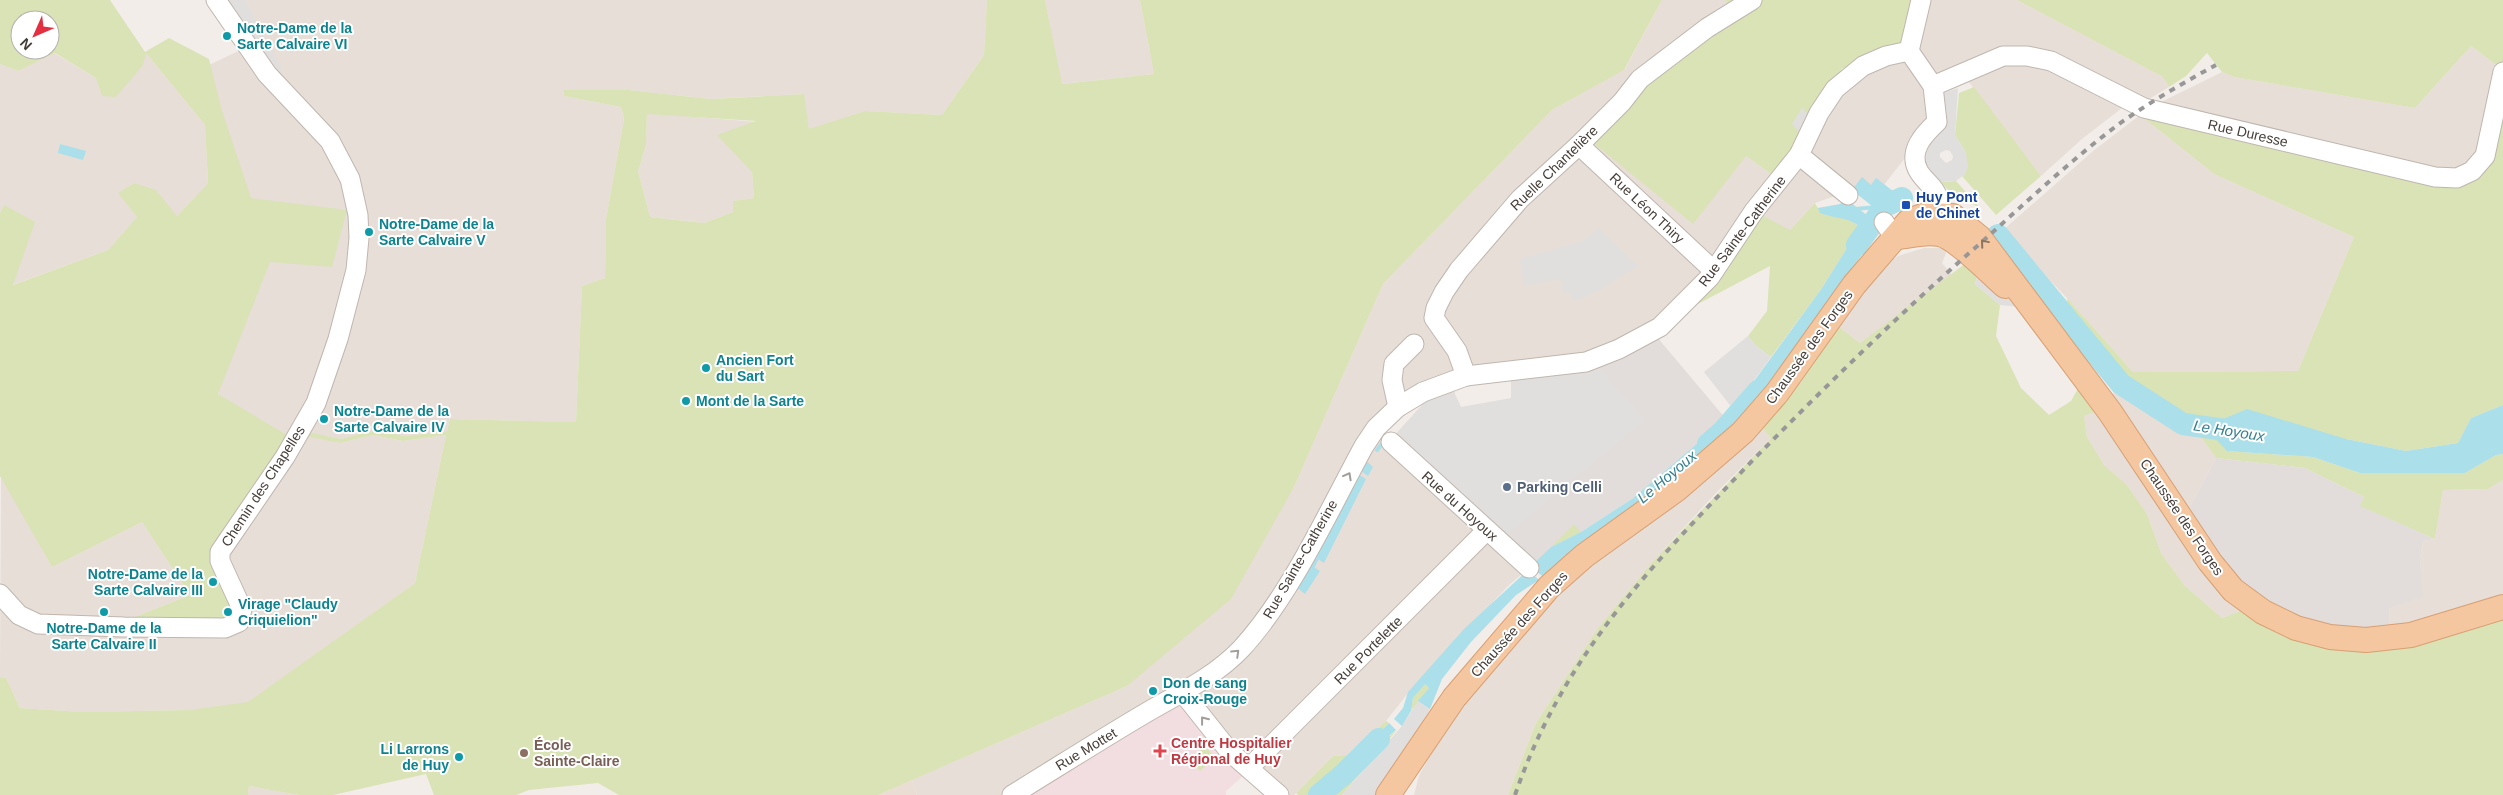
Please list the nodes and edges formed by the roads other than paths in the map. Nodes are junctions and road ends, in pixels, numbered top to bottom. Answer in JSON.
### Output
{"nodes":[{"id":1,"x":216,"y":0,"type":"edge"},
{"id":2,"x":1752,"y":0,"type":"edge"},
{"id":3,"x":1921,"y":0,"type":"edge"},
{"id":4,"x":1909,"y":51,"type":"junction"},
{"id":5,"x":2503,"y":72,"type":"edge"},
{"id":6,"x":1933,"y":86,"type":"junction"},
{"id":7,"x":1579,"y":145,"type":"junction"},
{"id":8,"x":1799,"y":155,"type":"junction"},
{"id":9,"x":1848,"y":195,"type":"dead end"},
{"id":10,"x":1941,"y":224,"type":"junction"},
{"id":11,"x":1714,"y":271,"type":"junction"},
{"id":12,"x":1414,"y":344,"type":"dead end"},
{"id":13,"x":1466,"y":376,"type":"junction"},
{"id":14,"x":1398,"y":407,"type":"junction"},
{"id":15,"x":1391,"y":442,"type":"dead end"},
{"id":16,"x":1487,"y":530,"type":"junction"},
{"id":17,"x":1529,"y":568,"type":"dead end"},
{"id":18,"x":0,"y":594,"type":"edge"},
{"id":19,"x":2503,"y":607,"type":"edge"},
{"id":20,"x":1183,"y":693,"type":"junction"},
{"id":21,"x":1160,"y":704,"type":"joint"},
{"id":22,"x":1249,"y":768,"type":"junction"},
{"id":23,"x":1012,"y":795,"type":"edge"},
{"id":24,"x":1278,"y":795,"type":"edge"},
{"id":25,"x":1388,"y":795,"type":"edge"}],
"edges":[{"from":1,"to":18,"type":"street","name":"Chemin des Chapelles"},
{"from":2,"to":7,"type":"street","name":"Ruelle Chantelière"},
{"from":3,"to":4,"type":"street"},
{"from":4,"to":6,"type":"street"},
{"from":4,"to":8,"type":"street","name":"Rue Sainte-Catherine"},
{"from":5,"to":6,"type":"street","name":"Rue Duresse"},
{"from":6,"to":10,"type":"street"},
{"from":7,"to":11,"type":"street","name":"Rue Léon Thiry"},
{"from":7,"to":13,"type":"street","name":"Ruelle Chantelière"},
{"from":8,"to":9,"type":"street"},
{"from":8,"to":11,"type":"street","name":"Rue Sainte-Catherine"},
{"from":10,"to":19,"type":"main road","name":"Chaussée des Forges"},
{"from":10,"to":25,"type":"main road","name":"Chaussée des Forges"},
{"from":11,"to":13,"type":"street","name":"Rue Sainte-Catherine"},
{"from":12,"to":14,"type":"street"},
{"from":13,"to":14,"type":"street","name":"Rue Sainte-Catherine"},
{"from":20,"to":14,"type":"street","name":"Rue Sainte-Catherine","one_way":true},
{"from":15,"to":16,"type":"street","name":"Rue du Hoyoux"},
{"from":16,"to":17,"type":"street","name":"Rue du Hoyoux"},
{"from":16,"to":22,"type":"street","name":"Rue Portelette"},
{"from":20,"to":21,"type":"street","name":"Rue Sainte-Catherine"},
{"from":22,"to":20,"type":"street","one_way":true},
{"from":21,"to":23,"type":"street","name":"Rue Mottet"},
{"from":22,"to":24,"type":"street"}]}
